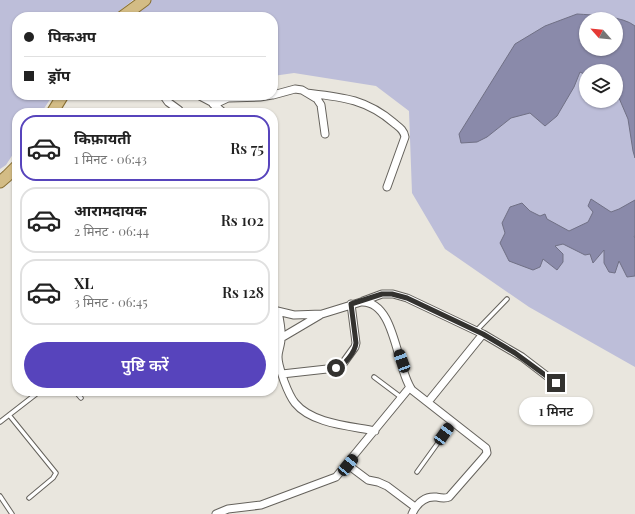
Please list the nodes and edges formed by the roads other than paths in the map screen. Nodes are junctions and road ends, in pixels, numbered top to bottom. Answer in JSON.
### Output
{"nodes":[{"id":1,"x":145,"y":0,"type":"edge"},
{"id":2,"x":129,"y":12,"type":"edge"},
{"id":3,"x":307,"y":93,"type":"junction"},
{"id":4,"x":278,"y":94,"type":"edge"},
{"id":5,"x":167,"y":100,"type":"edge"},
{"id":6,"x":205,"y":100,"type":"edge"},
{"id":7,"x":229,"y":100,"type":"edge"},
{"id":8,"x":176,"y":108,"type":"edge"},
{"id":9,"x":216,"y":108,"type":"edge"},
{"id":10,"x":218,"y":108,"type":"edge"},
{"id":11,"x":324,"y":134,"type":"dead end"},
{"id":12,"x":387,"y":187,"type":"dead end"},
{"id":13,"x":507,"y":299,"type":"dead end"},
{"id":14,"x":361,"y":302,"type":"junction"},
{"id":15,"x":351,"y":304,"type":"junction"},
{"id":16,"x":278,"y":312,"type":"edge"},
{"id":17,"x":322,"y":314,"type":"junction"},
{"id":18,"x":278,"y":324,"type":"edge"},
{"id":19,"x":479,"y":333,"type":"junction"},
{"id":20,"x":281,"y":338,"type":"junction"},
{"id":21,"x":282,"y":374,"type":"junction"},
{"id":22,"x":374,"y":377,"type":"dead end"},
{"id":23,"x":556,"y":383,"type":"dead end"},
{"id":24,"x":410,"y":387,"type":"junction"},
{"id":25,"x":34,"y":396,"type":"edge"},
{"id":26,"x":402,"y":398,"type":"junction"},
{"id":27,"x":428,"y":402,"type":"junction"},
{"id":28,"x":9,"y":415,"type":"junction"},
{"id":29,"x":0,"y":422,"type":"edge"},
{"id":30,"x":453,"y":422,"type":"junction"},
{"id":31,"x":376,"y":431,"type":"junction"},
{"id":32,"x":348,"y":465,"type":"junction"},
{"id":33,"x":417,"y":472,"type":"dead end"},
{"id":34,"x":0,"y":496,"type":"edge"},
{"id":35,"x":29,"y":498,"type":"dead end"},
{"id":36,"x":415,"y":507,"type":"junction"},
{"id":37,"x":12,"y":514,"type":"edge"},
{"id":38,"x":216,"y":514,"type":"edge"},
{"id":39,"x":412,"y":514,"type":"edge"}],
"edges":[{"from":1,"to":2,"type":"main road"},
{"from":3,"to":4,"type":"street"},
{"from":3,"to":11,"type":"street"},
{"from":3,"to":12,"type":"street"},
{"from":5,"to":8,"type":"street"},
{"from":6,"to":9,"type":"street"},
{"from":7,"to":10,"type":"street"},
{"from":13,"to":19,"type":"lane"},
{"from":14,"to":15,"type":"street"},
{"from":14,"to":19,"type":"street"},
{"from":14,"to":24,"type":"street"},
{"from":15,"to":17,"type":"street"},
{"from":15,"to":21,"type":"street"},
{"from":16,"to":17,"type":"street"},
{"from":17,"to":20,"type":"street"},
{"from":18,"to":20,"type":"street"},
{"from":19,"to":23,"type":"street"},
{"from":19,"to":27,"type":"street"},
{"from":20,"to":21,"type":"street"},
{"from":21,"to":31,"type":"street"},
{"from":22,"to":26,"type":"lane"},
{"from":24,"to":26,"type":"street"},
{"from":24,"to":27,"type":"street"},
{"from":25,"to":28,"type":"lane"},
{"from":26,"to":31,"type":"street"},
{"from":27,"to":30,"type":"street"},
{"from":28,"to":29,"type":"lane"},
{"from":28,"to":35,"type":"lane"},
{"from":30,"to":33,"type":"lane"},
{"from":30,"to":36,"type":"street"},
{"from":31,"to":32,"type":"street"},
{"from":32,"to":36,"type":"street"},
{"from":32,"to":38,"type":"street"},
{"from":34,"to":37,"type":"lane"},
{"from":36,"to":39,"type":"street"}]}
